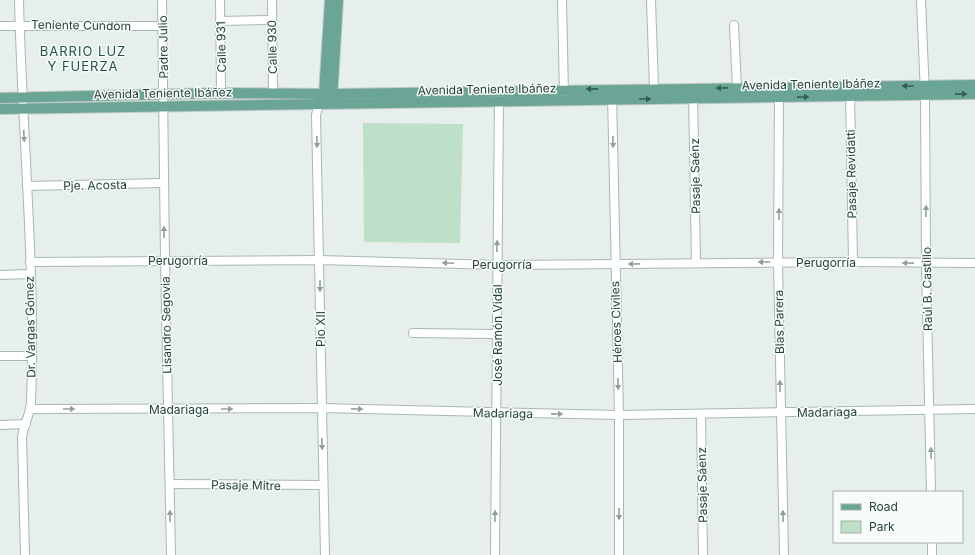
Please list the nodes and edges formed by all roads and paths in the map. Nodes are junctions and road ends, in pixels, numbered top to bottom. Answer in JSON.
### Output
{"nodes":[{"id":1,"x":19,"y":0,"type":"edge"},
{"id":2,"x":162,"y":0,"type":"edge"},
{"id":3,"x":220,"y":0,"type":"edge"},
{"id":4,"x":272,"y":0,"type":"edge"},
{"id":5,"x":330,"y":0,"type":"edge"},
{"id":6,"x":338,"y":0,"type":"edge"},
{"id":7,"x":562,"y":0,"type":"edge"},
{"id":8,"x":651,"y":0,"type":"edge"},
{"id":9,"x":921,"y":0,"type":"edge"},
{"id":10,"x":272,"y":20,"type":"junction"},
{"id":11,"x":220,"y":21,"type":"junction"},
{"id":12,"x":734,"y":24,"type":"dead end"},
{"id":13,"x":20,"y":25,"type":"junction"},
{"id":14,"x":0,"y":26,"type":"edge"},
{"id":15,"x":163,"y":26,"type":"junction"},
{"id":16,"x":975,"y":85,"type":"edge"},
{"id":17,"x":654,"y":88,"type":"junction"},
{"id":18,"x":693,"y":88,"type":"junction"},
{"id":19,"x":737,"y":88,"type":"junction"},
{"id":20,"x":925,"y":90,"type":"junction"},
{"id":21,"x":850,"y":91,"type":"junction"},
{"id":22,"x":499,"y":92,"type":"junction"},
{"id":23,"x":221,"y":93,"type":"junction"},
{"id":24,"x":273,"y":93,"type":"junction"},
{"id":25,"x":779,"y":93,"type":"junction"},
{"id":26,"x":164,"y":94,"type":"junction"},
{"id":27,"x":612,"y":94,"type":"junction"},
{"id":28,"x":975,"y":94,"type":"edge"},
{"id":29,"x":564,"y":95,"type":"junction"},
{"id":30,"x":22,"y":97,"type":"junction"},
{"id":31,"x":329,"y":97,"type":"junction"},
{"id":32,"x":0,"y":98,"type":"edge"},
{"id":33,"x":694,"y":99,"type":"junction"},
{"id":34,"x":499,"y":102,"type":"junction"},
{"id":35,"x":319,"y":103,"type":"junction"},
{"id":36,"x":164,"y":106,"type":"junction"},
{"id":37,"x":23,"y":108,"type":"junction"},
{"id":38,"x":0,"y":109,"type":"edge"},
{"id":39,"x":164,"y":183,"type":"junction"},
{"id":40,"x":27,"y":186,"type":"junction"},
{"id":41,"x":165,"y":260,"type":"junction"},
{"id":42,"x":320,"y":260,"type":"junction"},
{"id":43,"x":30,"y":262,"type":"junction"},
{"id":44,"x":778,"y":262,"type":"junction"},
{"id":45,"x":853,"y":262,"type":"junction"},
{"id":46,"x":696,"y":263,"type":"junction"},
{"id":47,"x":926,"y":263,"type":"junction"},
{"id":48,"x":615,"y":264,"type":"junction"},
{"id":49,"x":975,"y":264,"type":"edge"},
{"id":50,"x":497,"y":265,"type":"junction"},
{"id":51,"x":30,"y":274,"type":"junction"},
{"id":52,"x":0,"y":275,"type":"edge"},
{"id":53,"x":413,"y":333,"type":"dead end"},
{"id":54,"x":496,"y":334,"type":"junction"},
{"id":55,"x":0,"y":356,"type":"edge"},
{"id":56,"x":31,"y":356,"type":"junction"},
{"id":57,"x":321,"y":408,"type":"junction"},
{"id":58,"x":30,"y":409,"type":"junction"},
{"id":59,"x":168,"y":409,"type":"junction"},
{"id":60,"x":975,"y":409,"type":"edge"},
{"id":61,"x":930,"y":410,"type":"junction"},
{"id":62,"x":497,"y":412,"type":"junction"},
{"id":63,"x":781,"y":413,"type":"junction"},
{"id":64,"x":701,"y":414,"type":"junction"},
{"id":65,"x":619,"y":415,"type":"junction"},
{"id":66,"x":26,"y":424,"type":"junction"},
{"id":67,"x":0,"y":425,"type":"edge"},
{"id":68,"x":170,"y":484,"type":"junction"},
{"id":69,"x":323,"y":486,"type":"junction"},
{"id":70,"x":931,"y":491,"type":"edge"},
{"id":71,"x":932,"y":543,"type":"edge"},
{"id":72,"x":25,"y":555,"type":"edge"},
{"id":73,"x":171,"y":555,"type":"edge"},
{"id":74,"x":324,"y":555,"type":"edge"},
{"id":75,"x":495,"y":555,"type":"edge"},
{"id":76,"x":619,"y":555,"type":"edge"},
{"id":77,"x":703,"y":555,"type":"edge"},
{"id":78,"x":784,"y":555,"type":"edge"},
{"id":79,"x":932,"y":555,"type":"edge"}],
"edges":[{"from":1,"to":13,"type":"street","name":"Dr. Vargas Gómez"},
{"from":2,"to":15,"type":"street","name":"Padre Julio"},
{"from":3,"to":11,"type":"street","name":"Calle 931"},
{"from":4,"to":10,"type":"street","name":"Calle 930"},
{"from":5,"to":31,"type":"main road"},
{"from":6,"to":31,"type":"main road"},
{"from":7,"to":29,"type":"street"},
{"from":8,"to":17,"type":"street"},
{"from":9,"to":20,"type":"street","name":"Raúl B. Castillo"},
{"from":10,"to":11,"type":"street"},
{"from":10,"to":24,"type":"street","name":"Calle 930"},
{"from":11,"to":23,"type":"street","name":"Calle 931"},
{"from":12,"to":19,"type":"street"},
{"from":13,"to":14,"type":"street","name":"Teniente Cundom"},
{"from":13,"to":15,"type":"street","name":"Teniente Cundom"},
{"from":13,"to":30,"type":"street","name":"Dr. Vargas Gómez"},
{"from":15,"to":26,"type":"street","name":"Padre Julio"},
{"from":16,"to":20,"type":"main road","name":"Avenida Teniente Ibáñez"},
{"from":17,"to":18,"type":"main road","name":"Avenida Teniente Ibáñez"},
{"from":17,"to":27,"type":"main road","name":"Avenida Teniente Ibáñez"},
{"from":19,"to":18,"type":"main road","name":"Avenida Teniente Ibáñez","one_way":true},
{"from":18,"to":33,"type":"street","name":"Pasaje Saénz"},
{"from":19,"to":25,"type":"main road","name":"Avenida Teniente Ibáñez"},
{"from":20,"to":21,"type":"main road","name":"Avenida Teniente Ibáñez"},
{"from":20,"to":28,"type":"main road","name":"Avenida Teniente Ibáñez","one_way":true},
{"from":47,"to":20,"type":"street","name":"Raúl B. Castillo","one_way":true},
{"from":21,"to":25,"type":"main road","name":"Avenida Teniente Ibáñez"},
{"from":21,"to":45,"type":"street","name":"Pasaje Revidatti"},
{"from":22,"to":29,"type":"main road","name":"Avenida Teniente Ibáñez"},
{"from":22,"to":31,"type":"main road","name":"Avenida Teniente Ibáñez"},
{"from":22,"to":34,"type":"street","name":"José Ramón Vidal"},
{"from":23,"to":24,"type":"main road","name":"Avenida Teniente Ibáñez"},
{"from":23,"to":26,"type":"main road","name":"Avenida Teniente Ibáñez"},
{"from":24,"to":31,"type":"main road","name":"Avenida Teniente Ibáñez"},
{"from":25,"to":33,"type":"main road","name":"Avenida Teniente Ibáñez"},
{"from":44,"to":25,"type":"street","name":"Blas Parera","one_way":true},
{"from":26,"to":30,"type":"main road","name":"Avenida Teniente Ibáñez"},
{"from":26,"to":36,"type":"street","name":"Lisandro Segovia"},
{"from":27,"to":29,"type":"main road","name":"Avenida Teniente Ibáñez"},
{"from":27,"to":33,"type":"main road","name":"Avenida Teniente Ibáñez","one_way":true},
{"from":27,"to":48,"type":"street","name":"Héroes Civiles","one_way":true},
{"from":29,"to":34,"type":"main road","name":"Avenida Teniente Ibáñez"},
{"from":30,"to":32,"type":"main road","name":"Avenida Teniente Ibáñez"},
{"from":30,"to":37,"type":"street","name":"Dr. Vargas Gómez"},
{"from":31,"to":34,"type":"main road","name":"Avenida Teniente Ibáñez"},
{"from":31,"to":35,"type":"main road","name":"Avenida Teniente Ibáñez"},
{"from":33,"to":46,"type":"street","name":"Pasaje Saénz"},
{"from":50,"to":34,"type":"street","name":"José Ramón Vidal","one_way":true},
{"from":35,"to":36,"type":"main road","name":"Avenida Teniente Ibáñez"},
{"from":35,"to":42,"type":"street","name":"Pio XII","one_way":true},
{"from":36,"to":37,"type":"main road","name":"Avenida Teniente Ibáñez"},
{"from":36,"to":39,"type":"street","name":"Lisandro Segovia"},
{"from":37,"to":38,"type":"main road","name":"Avenida Teniente Ibáñez"},
{"from":37,"to":40,"type":"street","name":"Dr. Vargas Gómez","one_way":true},
{"from":39,"to":40,"type":"street","name":"Pje. Acosta"},
{"from":41,"to":39,"type":"street","name":"Lisandro Segovia","one_way":true},
{"from":40,"to":43,"type":"street","name":"Dr. Vargas Gómez"},
{"from":41,"to":42,"type":"street","name":"Perugorría"},
{"from":41,"to":43,"type":"street","name":"Perugorría"},
{"from":41,"to":59,"type":"street","name":"Lisandro Segovia"},
{"from":50,"to":42,"type":"street","name":"Perugorría","one_way":true},
{"from":42,"to":57,"type":"street","name":"Pio XII","one_way":true},
{"from":43,"to":51,"type":"street","name":"Dr. Vargas Gómez"},
{"from":44,"to":45,"type":"street","name":"Perugorría"},
{"from":44,"to":46,"type":"street","name":"Perugorría","one_way":true},
{"from":63,"to":44,"type":"street","name":"Blas Parera","one_way":true},
{"from":47,"to":45,"type":"street","name":"Perugorría","one_way":true},
{"from":46,"to":48,"type":"street","name":"Perugorría","one_way":true},
{"from":47,"to":49,"type":"street","name":"Perugorría"},
{"from":47,"to":61,"type":"street","name":"Raúl B. Castillo"},
{"from":48,"to":50,"type":"street","name":"Perugorría"},
{"from":48,"to":65,"type":"street","name":"Héroes Civiles","one_way":true},
{"from":50,"to":54,"type":"street","name":"José Ramón Vidal"},
{"from":51,"to":52,"type":"street"},
{"from":51,"to":56,"type":"street","name":"Dr. Vargas Gómez"},
{"from":53,"to":54,"type":"street"},
{"from":54,"to":62,"type":"street","name":"José Ramón Vidal"},
{"from":55,"to":56,"type":"street"},
{"from":56,"to":58,"type":"street","name":"Dr. Vargas Gómez"},
{"from":59,"to":57,"type":"street","name":"Madariaga","one_way":true},
{"from":57,"to":62,"type":"street","name":"Madariaga","one_way":true},
{"from":57,"to":69,"type":"street","name":"Pio XII","one_way":true},
{"from":58,"to":59,"type":"street","name":"Madariaga","one_way":true},
{"from":58,"to":66,"type":"street","name":"Dr. Vargas Gómez"},
{"from":59,"to":68,"type":"street","name":"Lisandro Segovia"},
{"from":60,"to":61,"type":"street","name":"Madariaga"},
{"from":61,"to":63,"type":"street","name":"Madariaga"},
{"from":70,"to":61,"type":"street","name":"Raúl B. Castillo","one_way":true},
{"from":62,"to":65,"type":"street","name":"Madariaga","one_way":true},
{"from":75,"to":62,"type":"street","name":"José Ramón Vidal","one_way":true},
{"from":63,"to":64,"type":"street","name":"Madariaga"},
{"from":78,"to":63,"type":"street","name":"Blas Parera","one_way":true},
{"from":64,"to":65,"type":"street","name":"Madariaga"},
{"from":64,"to":77,"type":"street","name":"Pasaje Sáenz"},
{"from":65,"to":76,"type":"street","name":"Héroes Civiles","one_way":true},
{"from":66,"to":67,"type":"street"},
{"from":66,"to":72,"type":"street","name":"Dr. Vargas Gómez"},
{"from":68,"to":69,"type":"street","name":"Pasaje Mitre"},
{"from":73,"to":68,"type":"street","name":"Lisandro Segovia","one_way":true},
{"from":69,"to":74,"type":"street","name":"Pio XII"},
{"from":71,"to":79,"type":"street"}]}
